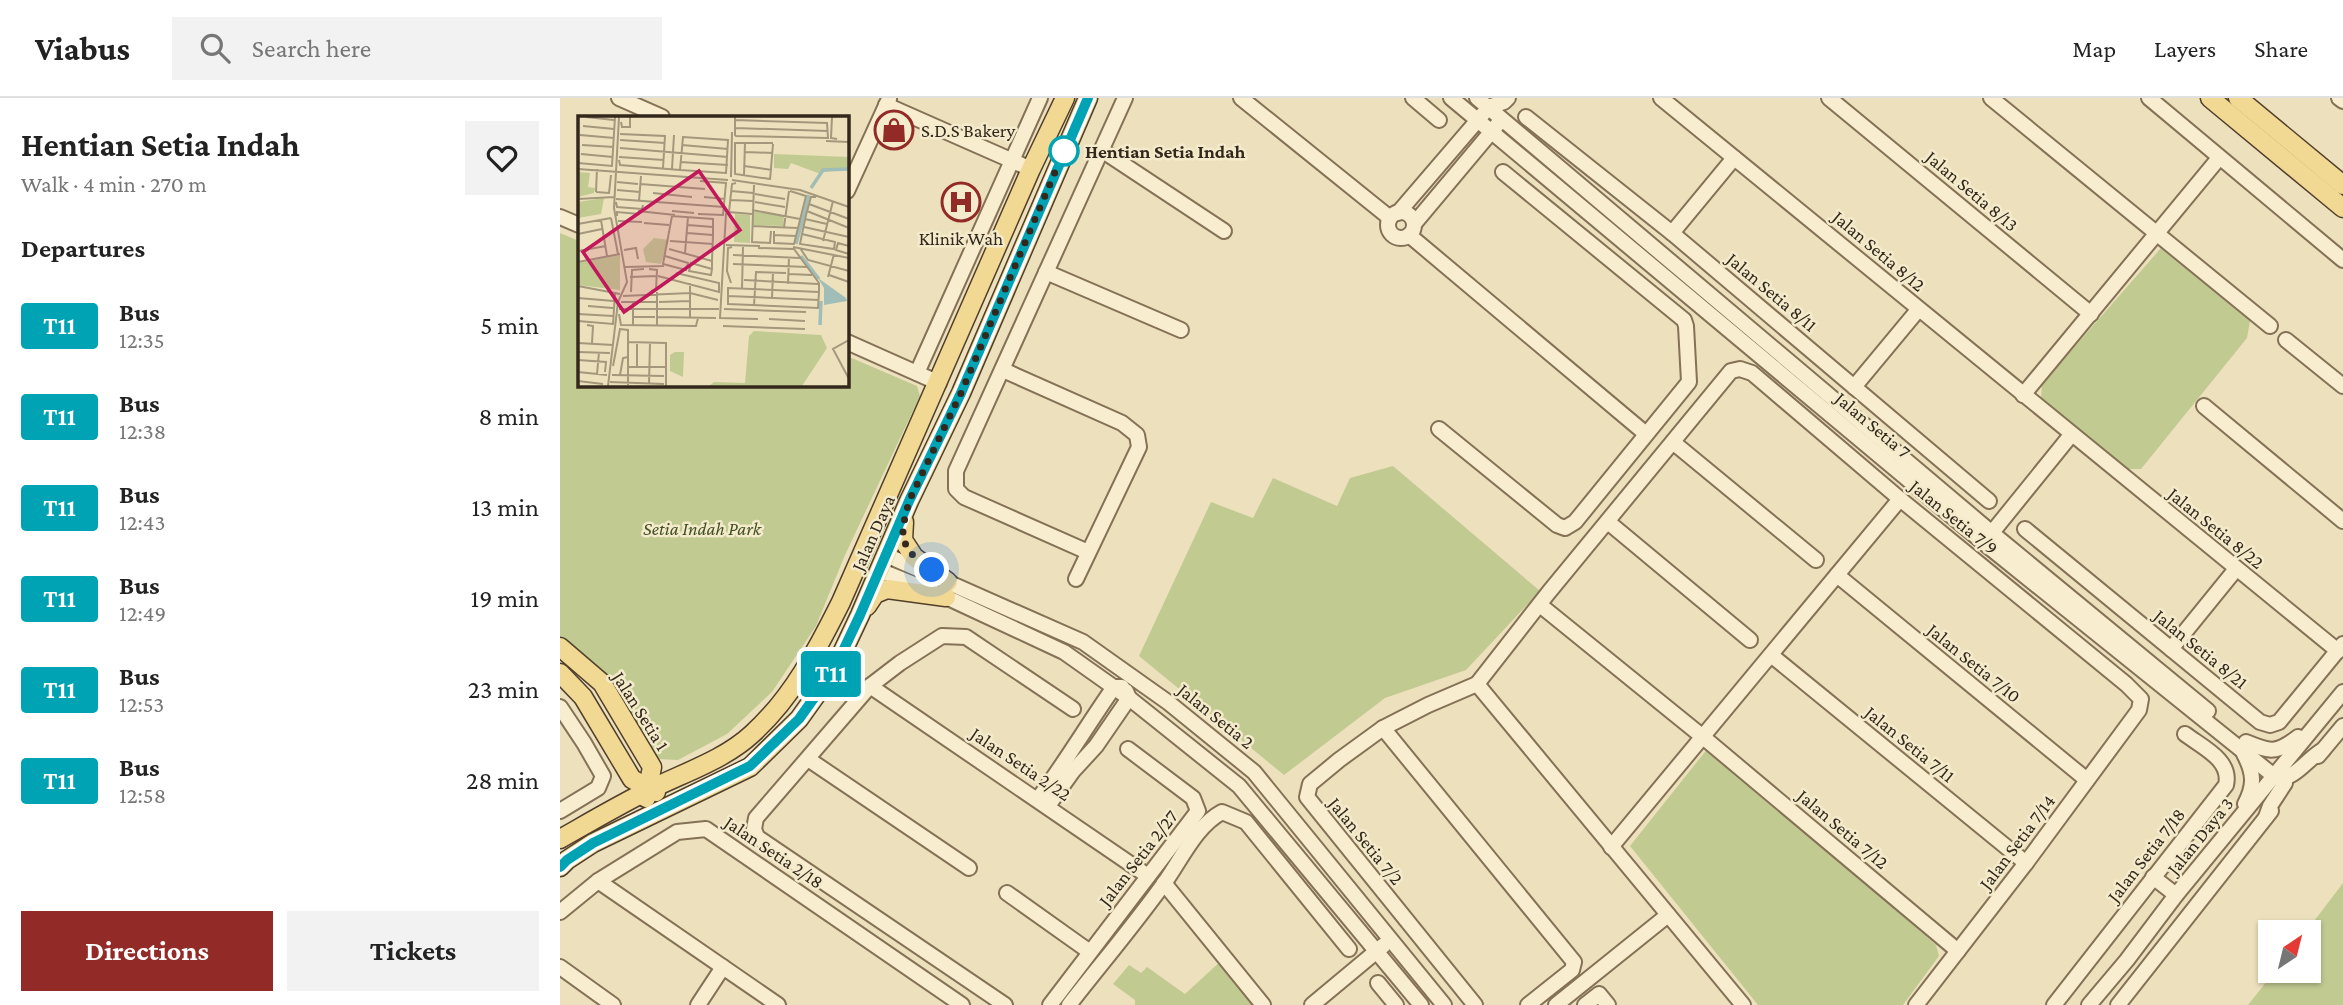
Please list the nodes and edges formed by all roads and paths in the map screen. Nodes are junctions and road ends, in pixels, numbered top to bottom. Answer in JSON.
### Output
{"nodes":[{"id":1,"x":619,"y":98,"type":"edge"},
{"id":2,"x":1040,"y":98,"type":"edge"},
{"id":3,"x":1065,"y":98,"type":"edge"},
{"id":4,"x":1088,"y":98,"type":"edge"},
{"id":5,"x":1125,"y":98,"type":"edge"},
{"id":6,"x":1241,"y":98,"type":"edge"},
{"id":7,"x":1413,"y":98,"type":"edge"},
{"id":8,"x":1451,"y":98,"type":"edge"},
{"id":9,"x":1661,"y":98,"type":"edge"},
{"id":10,"x":1829,"y":98,"type":"edge"},
{"id":11,"x":1992,"y":98,"type":"edge"},
{"id":12,"x":2150,"y":98,"type":"edge"},
{"id":13,"x":2210,"y":98,"type":"edge"},
{"id":14,"x":2238,"y":98,"type":"edge"},
{"id":15,"x":2339,"y":98,"type":"edge"},
{"id":16,"x":1506,"y":100,"type":"edge"},
{"id":17,"x":2343,"y":101,"type":"edge"},
{"id":18,"x":636,"y":102,"type":"edge"},
{"id":19,"x":888,"y":102,"type":"edge"},
{"id":20,"x":1482,"y":103,"type":"edge"},
{"id":21,"x":660,"y":116,"type":"edge"},
{"id":22,"x":1527,"y":117,"type":"dead end"},
{"id":23,"x":1502,"y":119,"type":"junction"},
{"id":24,"x":1439,"y":120,"type":"dead end"},
{"id":25,"x":1478,"y":120,"type":"junction"},
{"id":26,"x":1491,"y":132,"type":"junction"},
{"id":27,"x":1456,"y":145,"type":"junction"},
{"id":28,"x":1103,"y":151,"type":"junction"},
{"id":29,"x":1063,"y":153,"type":"junction"},
{"id":30,"x":1471,"y":157,"type":"junction"},
{"id":31,"x":1734,"y":158,"type":"junction"},
{"id":32,"x":2219,"y":158,"type":"junction"},
{"id":33,"x":1012,"y":161,"type":"junction"},
{"id":34,"x":1031,"y":169,"type":"junction"},
{"id":35,"x":1503,"y":173,"type":"dead end"},
{"id":36,"x":2343,"y":185,"type":"edge"},
{"id":37,"x":849,"y":187,"type":"edge"},
{"id":38,"x":1045,"y":196,"type":"junction"},
{"id":39,"x":2343,"y":208,"type":"edge"},
{"id":40,"x":560,"y":216,"type":"edge"},
{"id":41,"x":1394,"y":216,"type":"junction"},
{"id":42,"x":578,"y":225,"type":"edge"},
{"id":43,"x":1411,"y":229,"type":"junction"},
{"id":44,"x":1224,"y":231,"type":"dead end"},
{"id":45,"x":1672,"y":233,"type":"junction"},
{"id":46,"x":2157,"y":233,"type":"junction"},
{"id":47,"x":2338,"y":256,"type":"edge"},
{"id":48,"x":1046,"y":272,"type":"junction"},
{"id":49,"x":1918,"y":310,"type":"junction"},
{"id":50,"x":2091,"y":314,"type":"junction"},
{"id":51,"x":2270,"y":326,"type":"dead end"},
{"id":52,"x":1181,"y":330,"type":"dead end"},
{"id":53,"x":2286,"y":340,"type":"dead end"},
{"id":54,"x":849,"y":343,"type":"edge"},
{"id":55,"x":1003,"y":370,"type":"junction"},
{"id":56,"x":917,"y":373,"type":"junction"},
{"id":57,"x":939,"y":383,"type":"junction"},
{"id":58,"x":2343,"y":386,"type":"edge"},
{"id":59,"x":1854,"y":387,"type":"junction"},
{"id":60,"x":2023,"y":396,"type":"junction"},
{"id":61,"x":2204,"y":406,"type":"dead end"},
{"id":62,"x":1440,"y":429,"type":"dead end"},
{"id":63,"x":1646,"y":434,"type":"junction"},
{"id":64,"x":2071,"y":435,"type":"junction"},
{"id":65,"x":1674,"y":443,"type":"junction"},
{"id":66,"x":1900,"y":499,"type":"junction"},
{"id":67,"x":909,"y":501,"type":"junction"},
{"id":68,"x":1989,"y":501,"type":"dead end"},
{"id":69,"x":879,"y":514,"type":"junction"},
{"id":70,"x":1608,"y":522,"type":"junction"},
{"id":71,"x":2343,"y":522,"type":"edge"},
{"id":72,"x":2025,"y":529,"type":"dead end"},
{"id":73,"x":1988,"y":538,"type":"junction"},
{"id":74,"x":1088,"y":552,"type":"junction"},
{"id":75,"x":880,"y":560,"type":"junction"},
{"id":76,"x":1816,"y":560,"type":"dead end"},
{"id":77,"x":2236,"y":569,"type":"junction"},
{"id":78,"x":1837,"y":575,"type":"junction"},
{"id":79,"x":1076,"y":579,"type":"dead end"},
{"id":80,"x":947,"y":590,"type":"junction"},
{"id":81,"x":841,"y":602,"type":"junction"},
{"id":82,"x":1540,"y":605,"type":"junction"},
{"id":83,"x":860,"y":615,"type":"junction"},
{"id":84,"x":1750,"y":640,"type":"dead end"},
{"id":85,"x":560,"y":647,"type":"edge"},
{"id":86,"x":2340,"y":648,"type":"edge"},
{"id":87,"x":2172,"y":649,"type":"junction"},
{"id":88,"x":1097,"y":650,"type":"junction"},
{"id":89,"x":1771,"y":655,"type":"junction"},
{"id":90,"x":560,"y":673,"type":"edge"},
{"id":91,"x":1476,"y":684,"type":"junction"},
{"id":92,"x":870,"y":686,"type":"junction"},
{"id":93,"x":1123,"y":690,"type":"junction"},
{"id":94,"x":2343,"y":692,"type":"edge"},
{"id":95,"x":2141,"y":699,"type":"joint"},
{"id":96,"x":1169,"y":703,"type":"junction"},
{"id":97,"x":560,"y":707,"type":"edge"},
{"id":98,"x":1073,"y":709,"type":"dead end"},
{"id":99,"x":2319,"y":721,"type":"junction"},
{"id":100,"x":1089,"y":722,"type":"junction"},
{"id":101,"x":2343,"y":726,"type":"edge"},
{"id":102,"x":1383,"y":728,"type":"junction"},
{"id":103,"x":1105,"y":734,"type":"junction"},
{"id":104,"x":2185,"y":734,"type":"dead end"},
{"id":105,"x":1703,"y":737,"type":"junction"},
{"id":106,"x":2244,"y":746,"type":"junction"},
{"id":107,"x":642,"y":749,"type":"junction"},
{"id":108,"x":1128,"y":749,"type":"dead end"},
{"id":109,"x":2323,"y":750,"type":"junction"},
{"id":110,"x":808,"y":758,"type":"junction"},
{"id":111,"x":622,"y":761,"type":"junction"},
{"id":112,"x":701,"y":765,"type":"junction"},
{"id":113,"x":2279,"y":775,"type":"junction"},
{"id":114,"x":2087,"y":780,"type":"junction"},
{"id":115,"x":714,"y":785,"type":"junction"},
{"id":116,"x":649,"y":790,"type":"junction"},
{"id":117,"x":1043,"y":803,"type":"junction"},
{"id":118,"x":560,"y":811,"type":"edge"},
{"id":119,"x":604,"y":814,"type":"junction"},
{"id":120,"x":2266,"y":817,"type":"junction"},
{"id":121,"x":2237,"y":820,"type":"junction"},
{"id":122,"x":560,"y":839,"type":"edge"},
{"id":123,"x":593,"y":843,"type":"junction"},
{"id":124,"x":1612,"y":847,"type":"junction"},
{"id":125,"x":2026,"y":863,"type":"junction"},
{"id":126,"x":560,"y":867,"type":"edge"},
{"id":127,"x":969,"y":868,"type":"dead end"},
{"id":128,"x":1148,"y":876,"type":"junction"},
{"id":129,"x":2153,"y":877,"type":"junction"},
{"id":130,"x":598,"y":881,"type":"junction"},
{"id":131,"x":1164,"y":883,"type":"junction"},
{"id":132,"x":1007,"y":894,"type":"dead end"},
{"id":133,"x":2176,"y":895,"type":"junction"},
{"id":134,"x":560,"y":912,"type":"edge"},
{"id":135,"x":1668,"y":915,"type":"junction"},
{"id":136,"x":1390,"y":940,"type":"junction"},
{"id":137,"x":1349,"y":950,"type":"dead end"},
{"id":138,"x":1377,"y":951,"type":"junction"},
{"id":139,"x":1958,"y":951,"type":"junction"},
{"id":140,"x":1090,"y":953,"type":"junction"},
{"id":141,"x":2127,"y":960,"type":"junction"},
{"id":142,"x":560,"y":967,"type":"edge"},
{"id":143,"x":723,"y":967,"type":"junction"},
{"id":144,"x":1378,"y":983,"type":"dead end"},
{"id":145,"x":1604,"y":999,"type":"edge"},
{"id":146,"x":612,"y":1005,"type":"edge"},
{"id":147,"x":698,"y":1005,"type":"edge"},
{"id":148,"x":778,"y":1005,"type":"edge"},
{"id":149,"x":961,"y":1005,"type":"edge"},
{"id":150,"x":1005,"y":1005,"type":"edge"},
{"id":151,"x":1050,"y":1005,"type":"edge"},
{"id":152,"x":1069,"y":1005,"type":"edge"},
{"id":153,"x":1264,"y":1005,"type":"edge"},
{"id":154,"x":1312,"y":1005,"type":"edge"},
{"id":155,"x":1396,"y":1005,"type":"edge"},
{"id":156,"x":1421,"y":1005,"type":"edge"},
{"id":157,"x":1444,"y":1005,"type":"edge"},
{"id":158,"x":1475,"y":1005,"type":"edge"},
{"id":159,"x":1528,"y":1005,"type":"edge"},
{"id":160,"x":1556,"y":1005,"type":"edge"},
{"id":161,"x":1585,"y":1005,"type":"edge"},
{"id":162,"x":1743,"y":1005,"type":"edge"},
{"id":163,"x":1916,"y":1005,"type":"edge"},
{"id":164,"x":2054,"y":1005,"type":"edge"},
{"id":165,"x":2089,"y":1005,"type":"edge"},
{"id":166,"x":2099,"y":1005,"type":"edge"},
{"id":167,"x":2120,"y":1005,"type":"edge"}],
"edges":[{"from":1,"to":18,"type":"street"},
{"from":2,"to":33,"type":"street"},
{"from":3,"to":34,"type":"main road","name":"Jalan Daya"},
{"from":4,"to":29,"type":"main road","name":"Jalan Daya"},
{"from":5,"to":28,"type":"street"},
{"from":6,"to":41,"type":"street"},
{"from":7,"to":24,"type":"street"},
{"from":8,"to":25,"type":"street","name":"Jalan Setia 7"},
{"from":9,"to":31,"type":"street","name":"Jalan Setia 8/12"},
{"from":10,"to":50,"type":"street","name":"Jalan Setia 8/13"},
{"from":11,"to":46,"type":"street"},
{"from":12,"to":32,"type":"street"},
{"from":13,"to":39,"type":"main road"},
{"from":14,"to":36,"type":"main road"},
{"from":15,"to":17,"type":"street"},
{"from":16,"to":20,"type":"street"},
{"from":16,"to":23,"type":"street"},
{"from":18,"to":21,"type":"street"},
{"from":19,"to":33,"type":"street"},
{"from":19,"to":37,"type":"street"},
{"from":20,"to":23,"type":"street","name":"Jalan Setia 7"},
{"from":20,"to":25,"type":"street"},
{"from":22,"to":45,"type":"street","name":"Jalan Setia 8/11"},
{"from":23,"to":26,"type":"street"},
{"from":23,"to":73,"type":"street","name":"Jalan Setia 7"},
{"from":25,"to":26,"type":"street","name":"Jalan Setia 7"},
{"from":25,"to":27,"type":"street"},
{"from":26,"to":30,"type":"street"},
{"from":26,"to":73,"type":"street","name":"Jalan Setia 7"},
{"from":27,"to":30,"type":"street"},
{"from":27,"to":41,"type":"street"},
{"from":28,"to":44,"type":"street"},
{"from":28,"to":48,"type":"street"},
{"from":29,"to":34,"type":"main road"},
{"from":29,"to":38,"type":"main road","name":"Jalan Daya"},
{"from":30,"to":43,"type":"street"},
{"from":31,"to":45,"type":"street"},
{"from":31,"to":49,"type":"street","name":"Jalan Setia 8/12"},
{"from":32,"to":46,"type":"street"},
{"from":32,"to":47,"type":"street"},
{"from":33,"to":34,"type":"street"},
{"from":33,"to":56,"type":"street"},
{"from":34,"to":38,"type":"main road"},
{"from":34,"to":57,"type":"main road","name":"Jalan Daya"},
{"from":35,"to":63,"type":"street"},
{"from":38,"to":67,"type":"main road","name":"Jalan Daya"},
{"from":40,"to":42,"type":"street"},
{"from":41,"to":43,"type":"street"},
{"from":41,"to":43,"type":"street"},
{"from":43,"to":63,"type":"street"},
{"from":45,"to":59,"type":"street","name":"Jalan Setia 8/11"},
{"from":46,"to":50,"type":"street"},
{"from":46,"to":51,"type":"street"},
{"from":48,"to":52,"type":"street"},
{"from":48,"to":55,"type":"street"},
{"from":49,"to":59,"type":"street"},
{"from":49,"to":60,"type":"street","name":"Jalan Setia 8/12"},
{"from":50,"to":60,"type":"street"},
{"from":53,"to":58,"type":"street"},
{"from":54,"to":56,"type":"street"},
{"from":55,"to":74,"type":"street"},
{"from":55,"to":74,"type":"street"},
{"from":56,"to":57,"type":"street"},
{"from":57,"to":69,"type":"main road","name":"Jalan Daya"},
{"from":59,"to":68,"type":"street","name":"Jalan Setia 8/11"},
{"from":60,"to":64,"type":"street","name":"Jalan Setia 8/12"},
{"from":61,"to":71,"type":"street"},
{"from":62,"to":63,"type":"street"},
{"from":64,"to":73,"type":"street"},
{"from":64,"to":77,"type":"street","name":"Jalan Setia 8/22"},
{"from":65,"to":66,"type":"street","name":"Jalan Setia 7/9"},
{"from":65,"to":70,"type":"street"},
{"from":65,"to":76,"type":"street"},
{"from":66,"to":78,"type":"street"},
{"from":66,"to":95,"type":"street","name":"Jalan Setia 7/9"},
{"from":67,"to":75,"type":"main road","name":"Jalan Daya"},
{"from":67,"to":80,"type":"main road"},
{"from":69,"to":75,"type":"main road"},
{"from":69,"to":81,"type":"main road","name":"Jalan Daya"},
{"from":70,"to":82,"type":"street"},
{"from":70,"to":84,"type":"street"},
{"from":72,"to":87,"type":"street","name":"Jalan Setia 8/21"},
{"from":73,"to":106,"type":"street","name":"Jalan Setia 7"},
{"from":74,"to":79,"type":"street"},
{"from":75,"to":80,"type":"street","name":"Jalan Setia 2"},
{"from":75,"to":81,"type":"main road"},
{"from":75,"to":83,"type":"main road","name":"Jalan Daya"},
{"from":77,"to":86,"type":"street","name":"Jalan Setia 8/22"},
{"from":77,"to":87,"type":"street"},
{"from":78,"to":89,"type":"street"},
{"from":78,"to":114,"type":"street","name":"Jalan Setia 7/10"},
{"from":80,"to":83,"type":"main road"},
{"from":80,"to":88,"type":"street","name":"Jalan Setia 2"},
{"from":80,"to":93,"type":"street","name":"Jalan Setia 2"},
{"from":81,"to":112,"type":"main road","name":"Jalan Daya"},
{"from":82,"to":91,"type":"street"},
{"from":82,"to":105,"type":"street","name":"Jalan Setia 7/12"},
{"from":83,"to":115,"type":"main road","name":"Jalan Daya"},
{"from":85,"to":107,"type":"main road","name":"Jalan Setia 1"},
{"from":86,"to":87,"type":"street","name":"Jalan Setia 8/21"},
{"from":88,"to":93,"type":"street"},
{"from":88,"to":96,"type":"street","name":"Jalan Setia 2"},
{"from":89,"to":105,"type":"street"},
{"from":89,"to":125,"type":"street","name":"Jalan Setia 7/11"},
{"from":90,"to":111,"type":"main road"},
{"from":91,"to":102,"type":"street","name":"Jalan Setia 7/2"},
{"from":91,"to":124,"type":"street"},
{"from":92,"to":98,"type":"street"},
{"from":92,"to":110,"type":"street"},
{"from":92,"to":117,"type":"street","name":"Jalan Setia 2/22"},
{"from":93,"to":96,"type":"street"},
{"from":93,"to":100,"type":"street"},
{"from":93,"to":103,"type":"street"},
{"from":93,"to":138,"type":"street","name":"Jalan Setia 2"},
{"from":94,"to":99,"type":"street","name":"Jalan Daya 3"},
{"from":95,"to":114,"type":"street","name":"Jalan Setia 7/14"},
{"from":96,"to":136,"type":"street","name":"Jalan Setia 2"},
{"from":97,"to":118,"type":"street"},
{"from":99,"to":106,"type":"street"},
{"from":99,"to":113,"type":"street","name":"Jalan Daya 3"},
{"from":100,"to":103,"type":"street"},
{"from":100,"to":117,"type":"street"},
{"from":101,"to":109,"type":"street","name":"Jalan Daya 3"},
{"from":102,"to":158,"type":"street","name":"Jalan Setia 7/2"},
{"from":102,"to":159,"type":"street"},
{"from":103,"to":117,"type":"street"},
{"from":104,"to":129,"type":"street","name":"Jalan Setia 7/18"},
{"from":105,"to":124,"type":"street"},
{"from":105,"to":139,"type":"street","name":"Jalan Setia 7/12"},
{"from":106,"to":113,"type":"street","name":"Jalan Setia 7"},
{"from":106,"to":121,"type":"street"},
{"from":107,"to":112,"type":"main road"},
{"from":107,"to":116,"type":"main road","name":"Jalan Setia 1"},
{"from":108,"to":128,"type":"street","name":"Jalan Setia 2/27"},
{"from":109,"to":113,"type":"street"},
{"from":109,"to":120,"type":"street","name":"Jalan Daya 3"},
{"from":110,"to":127,"type":"street"},
{"from":110,"to":150,"type":"street"},
{"from":111,"to":116,"type":"main road"},
{"from":111,"to":119,"type":"main road"},
{"from":112,"to":116,"type":"main road","name":"Jalan Daya"},
{"from":113,"to":120,"type":"street"},
{"from":113,"to":121,"type":"street","name":"Jalan Daya 3"},
{"from":114,"to":125,"type":"street","name":"Jalan Setia 7/14"},
{"from":115,"to":116,"type":"main road"},
{"from":115,"to":123,"type":"main road","name":"Jalan Daya"},
{"from":116,"to":119,"type":"main road","name":"Jalan Daya"},
{"from":116,"to":123,"type":"main road"},
{"from":117,"to":128,"type":"street","name":"Jalan Setia 2/22"},
{"from":119,"to":122,"type":"main road","name":"Jalan Daya"},
{"from":120,"to":167,"type":"street","name":"Jalan Daya 3"},
{"from":121,"to":133,"type":"street","name":"Jalan Daya 3"},
{"from":123,"to":126,"type":"main road","name":"Jalan Daya"},
{"from":124,"to":135,"type":"street"},
{"from":125,"to":139,"type":"street","name":"Jalan Setia 7/14"},
{"from":128,"to":140,"type":"street","name":"Jalan Setia 2/27"},
{"from":129,"to":133,"type":"street"},
{"from":129,"to":164,"type":"street","name":"Jalan Setia 7/18"},
{"from":130,"to":134,"type":"street","name":"Jalan Setia 2/18"},
{"from":130,"to":143,"type":"street"},
{"from":130,"to":149,"type":"street","name":"Jalan Setia 2/18"},
{"from":131,"to":137,"type":"street"},
{"from":131,"to":152,"type":"street"},
{"from":131,"to":153,"type":"street"},
{"from":132,"to":140,"type":"street"},
{"from":133,"to":141,"type":"street","name":"Jalan Daya 3"},
{"from":135,"to":160,"type":"street"},
{"from":135,"to":162,"type":"street"},
{"from":136,"to":138,"type":"street"},
{"from":136,"to":157,"type":"street","name":"Jalan Setia 2"},
{"from":138,"to":154,"type":"street"},
{"from":138,"to":156,"type":"street","name":"Jalan Setia 2"},
{"from":139,"to":163,"type":"street","name":"Jalan Setia 7/14"},
{"from":140,"to":151,"type":"street","name":"Jalan Setia 2/27"},
{"from":141,"to":165,"type":"street","name":"Jalan Daya 3"},
{"from":141,"to":166,"type":"street"},
{"from":142,"to":146,"type":"street"},
{"from":143,"to":147,"type":"street"},
{"from":143,"to":148,"type":"street"},
{"from":144,"to":155,"type":"street"},
{"from":145,"to":161,"type":"street"}]}
